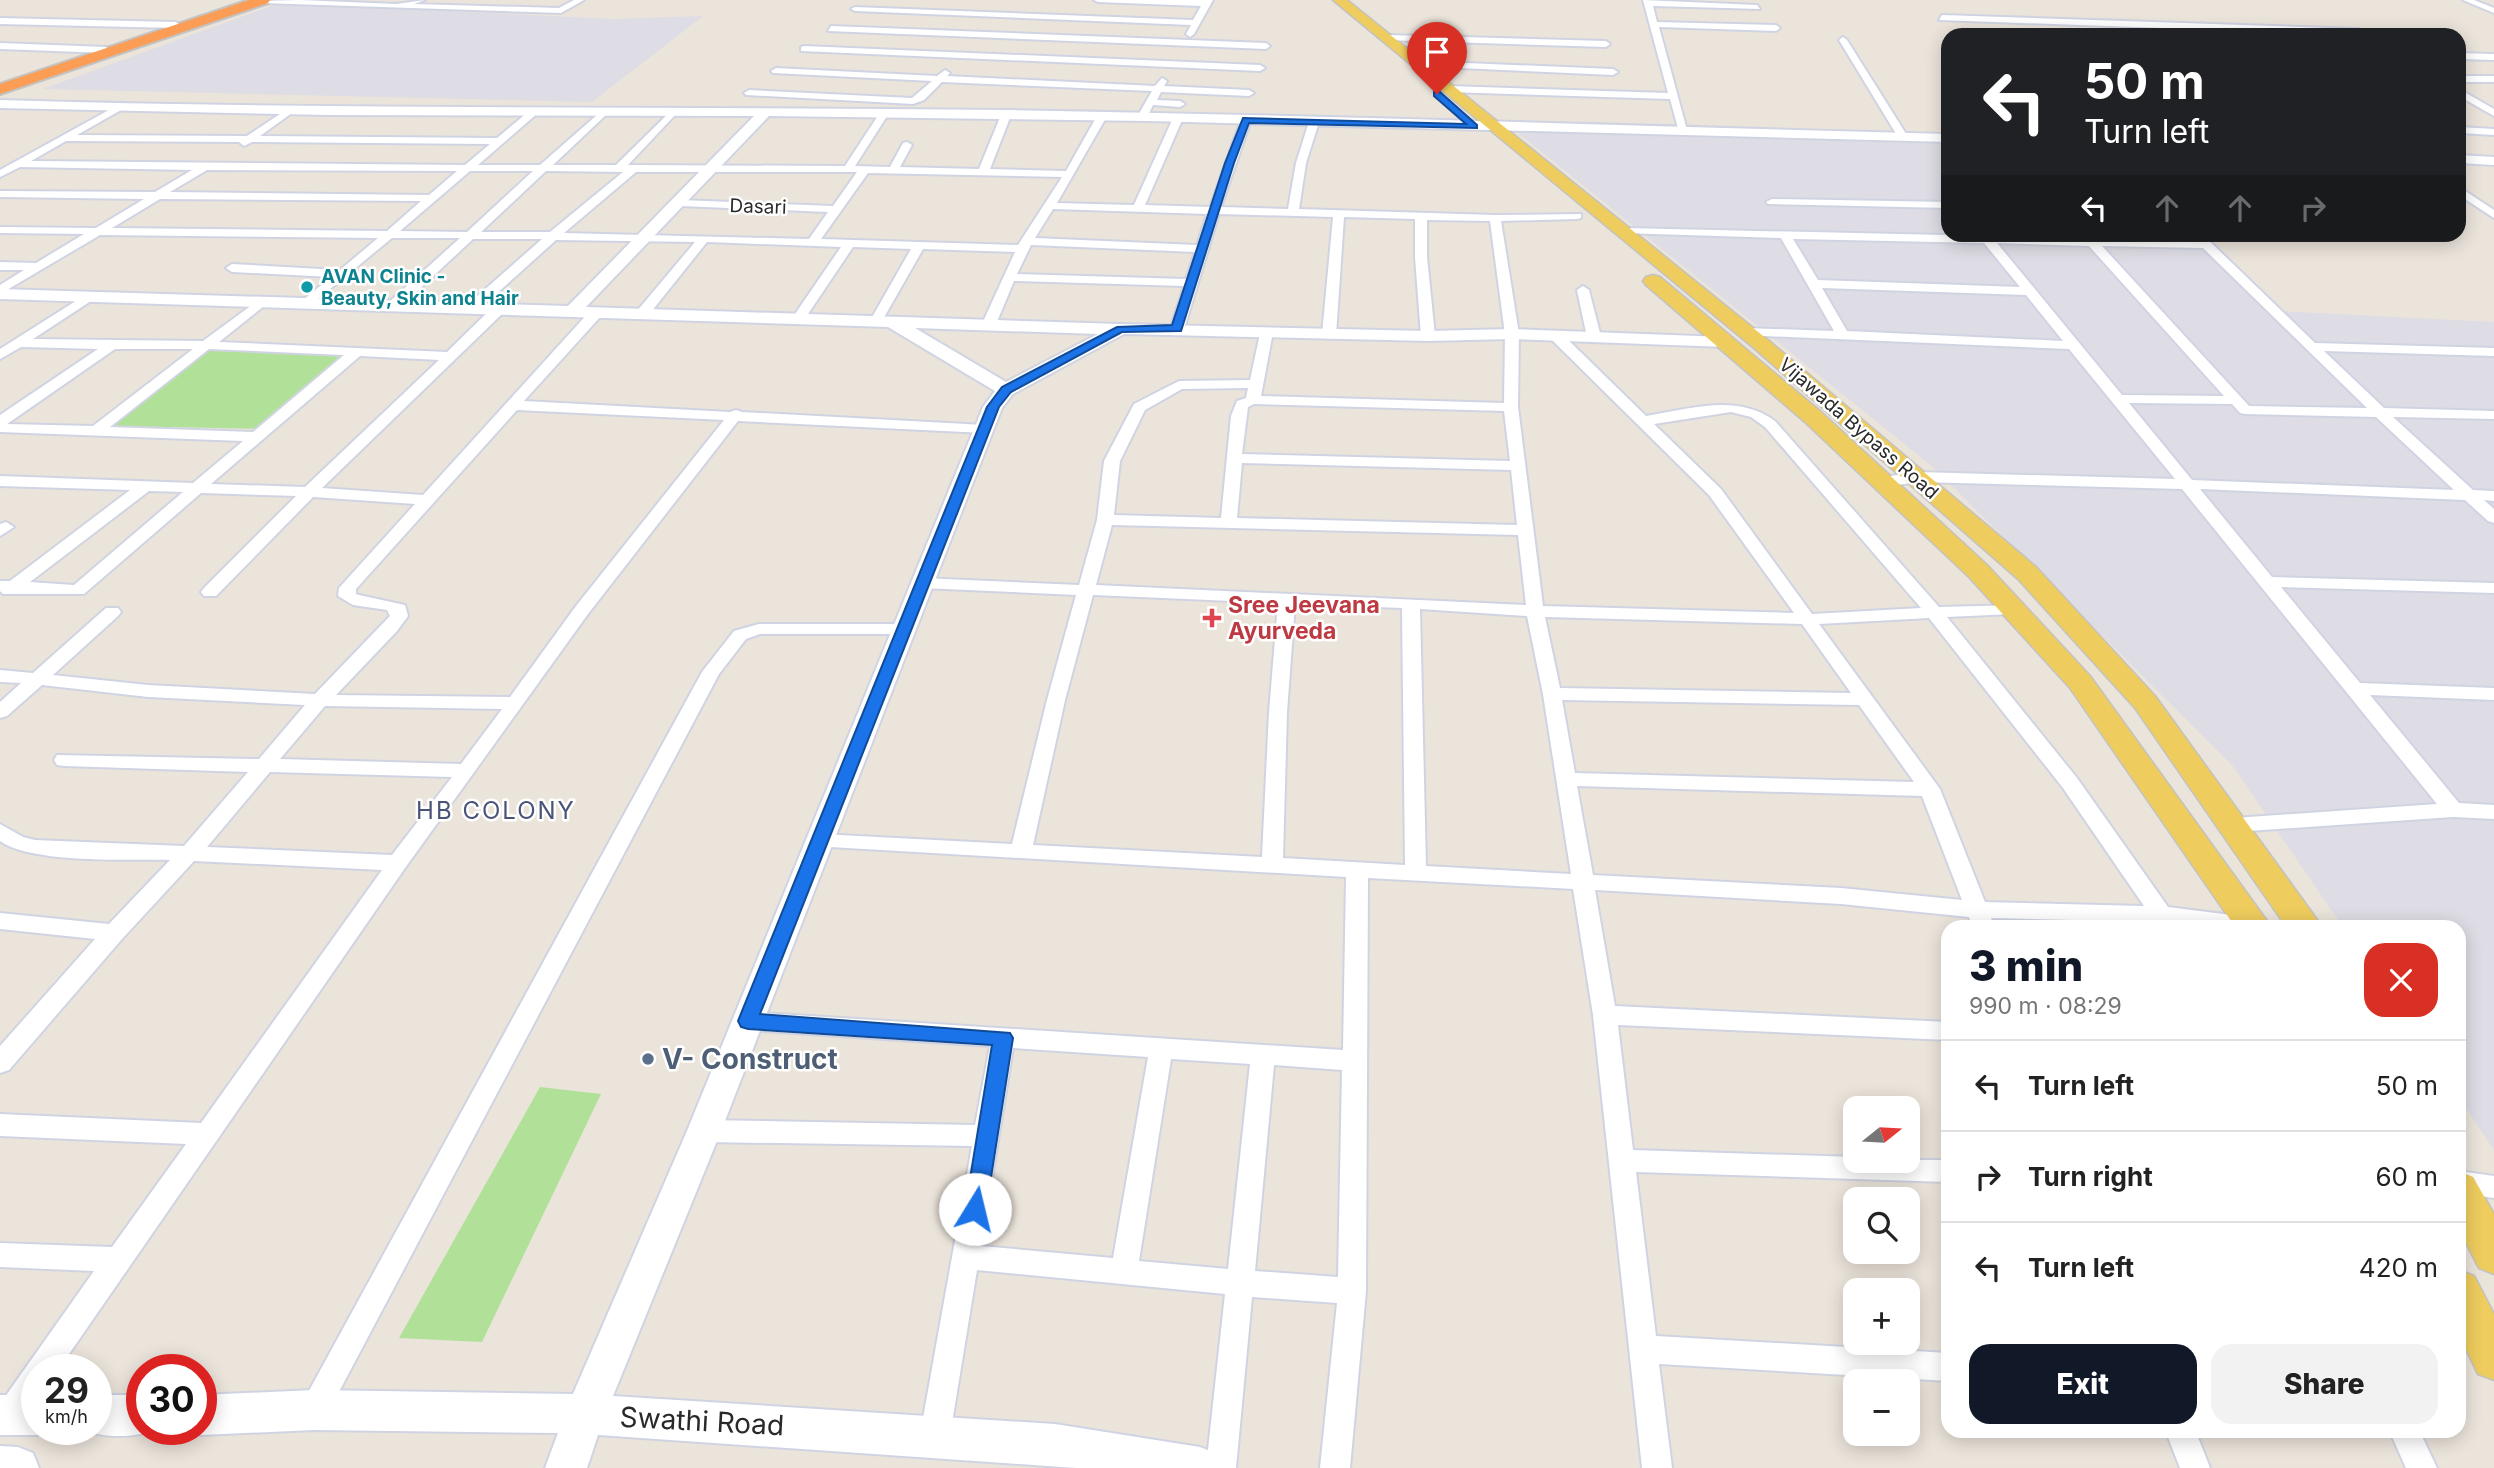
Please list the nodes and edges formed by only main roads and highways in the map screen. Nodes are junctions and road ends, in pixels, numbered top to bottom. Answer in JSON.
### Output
{"nodes":[{"id":1,"x":250,"y":0,"type":"edge"},
{"id":2,"x":262,"y":0,"type":"edge"},
{"id":3,"x":1326,"y":0,"type":"edge"},
{"id":4,"x":1339,"y":0,"type":"edge"},
{"id":5,"x":0,"y":87,"type":"edge"},
{"id":6,"x":1484,"y":127,"type":"junction"},
{"id":7,"x":2250,"y":920,"type":"edge"},
{"id":8,"x":2300,"y":920,"type":"edge"},
{"id":9,"x":2466,"y":1202,"type":"edge"},
{"id":10,"x":2494,"y":1255,"type":"edge"},
{"id":11,"x":2466,"y":1304,"type":"edge"},
{"id":12,"x":2494,"y":1359,"type":"edge"}],
"edges":[{"from":1,"to":5,"type":"highway"},
{"from":2,"to":5,"type":"highway"},
{"from":3,"to":6,"type":"main road","name":"Vijawada Bypass Road"},
{"from":4,"to":6,"type":"main road","name":"Vijawada Bypass Road"},
{"from":6,"to":7,"type":"main road","name":"Vijawada Bypass Road"},
{"from":6,"to":8,"type":"main road","name":"Vijawada Bypass Road"},
{"from":9,"to":10,"type":"main road"},
{"from":11,"to":12,"type":"main road"}]}
